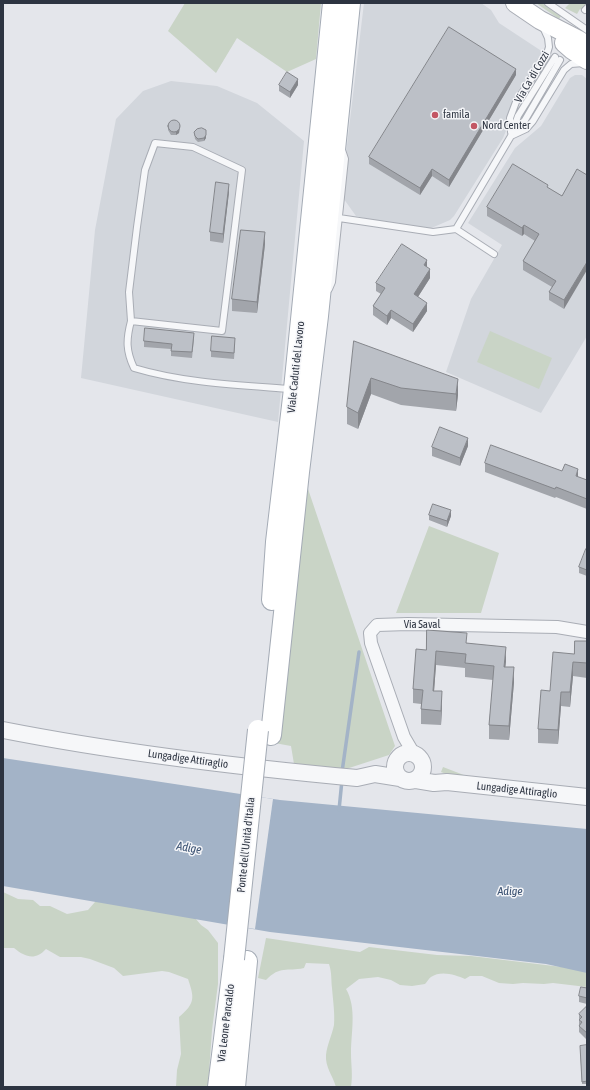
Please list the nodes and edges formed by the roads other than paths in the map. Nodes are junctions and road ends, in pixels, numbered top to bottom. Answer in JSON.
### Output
{"nodes":[{"id":1,"x":333,"y":3,"type":"edge"},
{"id":2,"x":515,"y":3,"type":"edge"},
{"id":3,"x":548,"y":3,"type":"edge"},
{"id":4,"x":351,"y":7,"type":"edge"},
{"id":5,"x":560,"y":11,"type":"junction"},
{"id":6,"x":540,"y":20,"type":"junction"},
{"id":7,"x":585,"y":39,"type":"edge"},
{"id":8,"x":558,"y":58,"type":"dead end"},
{"id":9,"x":587,"y":62,"type":"edge"},
{"id":10,"x":336,"y":132,"type":"junction"},
{"id":11,"x":511,"y":136,"type":"junction"},
{"id":12,"x":340,"y":218,"type":"junction"},
{"id":13,"x":456,"y":229,"type":"junction"},
{"id":14,"x":494,"y":254,"type":"dead end"},
{"id":15,"x":318,"y":316,"type":"junction"},
{"id":16,"x":131,"y":322,"type":"junction"},
{"id":17,"x":294,"y":389,"type":"junction"},
{"id":18,"x":587,"y":632,"type":"edge"},
{"id":19,"x":3,"y":730,"type":"edge"},
{"id":20,"x":264,"y":732,"type":"junction"},
{"id":21,"x":404,"y":757,"type":"junction"},
{"id":22,"x":375,"y":774,"type":"junction"},
{"id":23,"x":420,"y":774,"type":"junction"},
{"id":24,"x":400,"y":778,"type":"junction"},
{"id":25,"x":587,"y":797,"type":"edge"},
{"id":26,"x":241,"y":960,"type":"junction"},
{"id":27,"x":218,"y":1087,"type":"edge"},
{"id":28,"x":236,"y":1087,"type":"edge"}],
"edges":[{"from":1,"to":17,"type":"main road","name":"Viale Caduti del Lavoro"},
{"from":2,"to":6,"type":"main road","name":"Via Ca' di Cozzi"},
{"from":3,"to":5,"type":"lane"},
{"from":4,"to":10,"type":"main road","name":"Viale Caduti del Lavoro"},
{"from":5,"to":7,"type":"lane"},
{"from":5,"to":7,"type":"lane"},
{"from":6,"to":7,"type":"main road","name":"Via Ca' di Cozzi"},
{"from":6,"to":9,"type":"main road","name":"Via Ca' di Cozzi"},
{"from":6,"to":11,"type":"lane","name":"Via Ca' di Cozzi"},
{"from":8,"to":11,"type":"lane","name":"Via Ca' di Cozzi"},
{"from":9,"to":11,"type":"lane","name":"Via Ca' di Cozzi"},
{"from":10,"to":12,"type":"lane","name":"Viale Caduti del Lavoro"},
{"from":10,"to":15,"type":"main road","name":"Viale Caduti del Lavoro"},
{"from":11,"to":13,"type":"lane","name":"Via Ca' di Cozzi"},
{"from":12,"to":13,"type":"lane"},
{"from":12,"to":15,"type":"lane","name":"Viale Caduti del Lavoro"},
{"from":13,"to":14,"type":"lane"},
{"from":15,"to":20,"type":"main road","name":"Viale Caduti del Lavoro"},
{"from":16,"to":16,"type":"lane"},
{"from":16,"to":17,"type":"lane"},
{"from":17,"to":20,"type":"main road","name":"Viale Caduti del Lavoro"},
{"from":18,"to":21,"type":"street","name":"Via Saval"},
{"from":19,"to":22,"type":"street","name":"Lungadige Attiraglio"},
{"from":20,"to":26,"type":"main road","name":"Ponte dell'Unità d'Italia"},
{"from":21,"to":22,"type":"street","name":"Lungadige Attiraglio"},
{"from":21,"to":23,"type":"street","name":"Lungadige Attiraglio"},
{"from":21,"to":24,"type":"street"},
{"from":22,"to":24,"type":"street","name":"Lungadige Attiraglio"},
{"from":23,"to":24,"type":"street","name":"Lungadige Attiraglio"},
{"from":23,"to":25,"type":"street","name":"Lungadige Attiraglio"},
{"from":26,"to":27,"type":"main road","name":"Via Leone Pancaldo"},
{"from":26,"to":28,"type":"main road","name":"Via Leone Pancaldo"}]}
